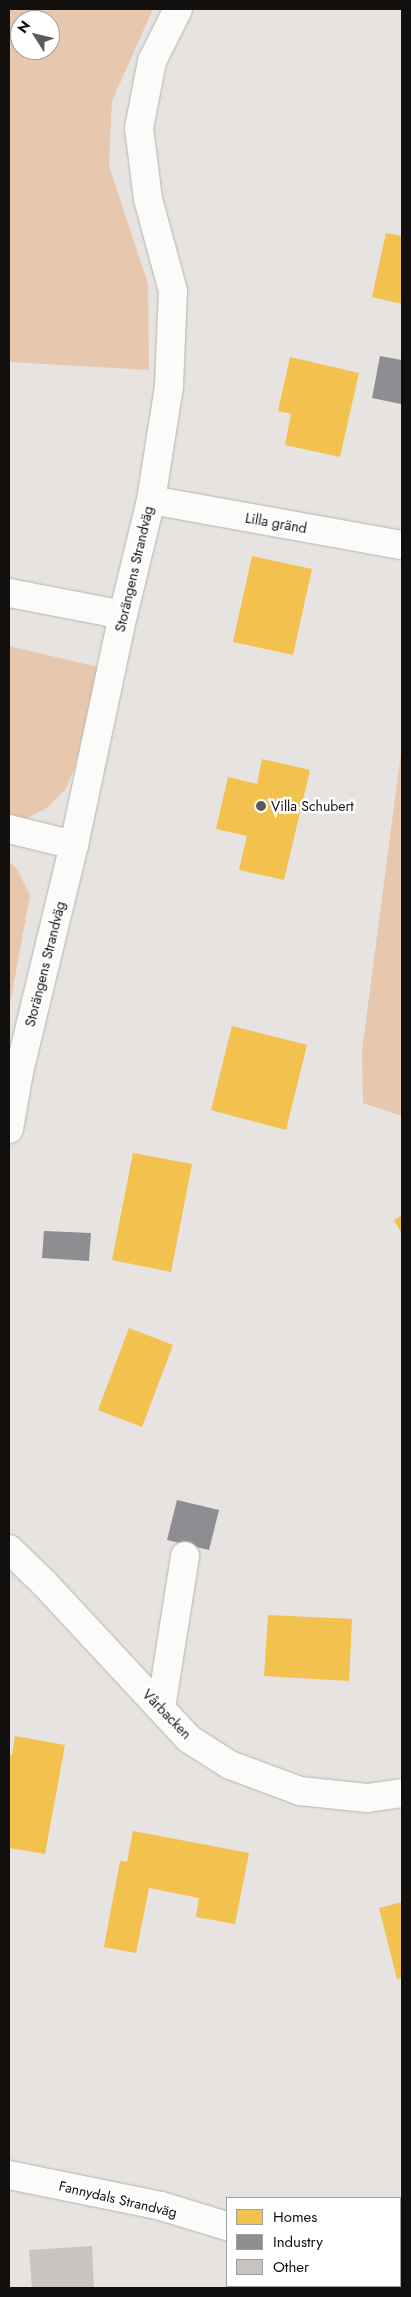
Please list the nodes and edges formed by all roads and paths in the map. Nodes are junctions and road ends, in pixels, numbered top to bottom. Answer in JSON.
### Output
{"nodes":[{"id":1,"x":178,"y":9,"type":"edge"},
{"id":2,"x":150,"y":500,"type":"junction"},
{"id":3,"x":402,"y":545,"type":"edge"},
{"id":4,"x":9,"y":593,"type":"edge"},
{"id":5,"x":123,"y":615,"type":"junction"},
{"id":6,"x":9,"y":829,"type":"edge"},
{"id":7,"x":74,"y":845,"type":"junction"},
{"id":8,"x":9,"y":1129,"type":"edge"},
{"id":9,"x":9,"y":1549,"type":"edge"},
{"id":10,"x":185,"y":1556,"type":"dead end"},
{"id":11,"x":161,"y":1708,"type":"junction"},
{"id":12,"x":402,"y":1793,"type":"edge"},
{"id":13,"x":9,"y":2175,"type":"edge"},
{"id":14,"x":226,"y":2226,"type":"edge"}],
"edges":[{"from":1,"to":2,"type":"street","name":"Storängens Strandväg"},
{"from":2,"to":3,"type":"street","name":"Lilla gränd"},
{"from":2,"to":5,"type":"street","name":"Storängens Strandväg"},
{"from":4,"to":5,"type":"street"},
{"from":5,"to":7,"type":"street","name":"Storängens Strandväg"},
{"from":6,"to":7,"type":"street"},
{"from":7,"to":8,"type":"street","name":"Storängens Strandväg"},
{"from":9,"to":11,"type":"street","name":"Vårbacken"},
{"from":10,"to":11,"type":"street"},
{"from":11,"to":12,"type":"street","name":"Vårbacken"},
{"from":13,"to":14,"type":"street","name":"Fannydals Strandväg"}]}
